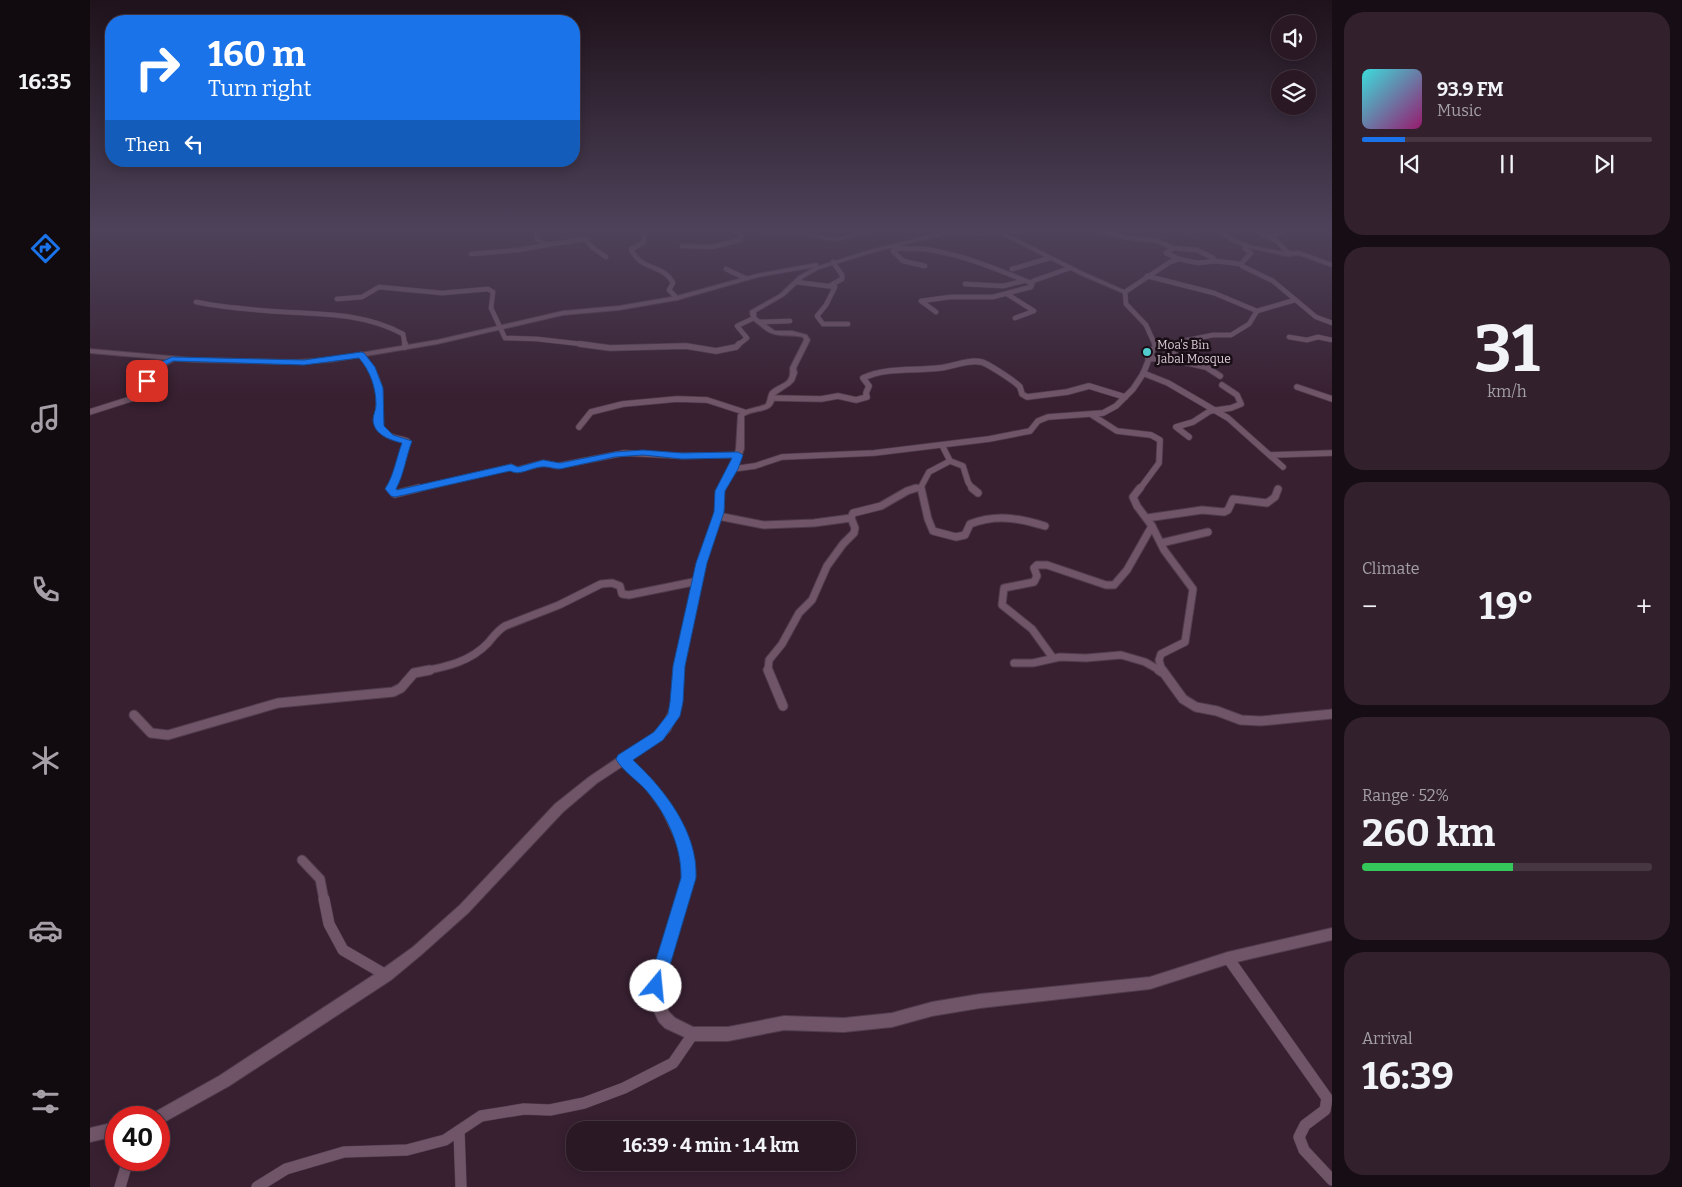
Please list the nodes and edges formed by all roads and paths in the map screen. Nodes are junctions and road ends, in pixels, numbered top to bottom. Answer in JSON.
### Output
{"nodes":[{"id":1,"x":672,"y":285,"type":"edge"},
{"id":2,"x":720,"y":285,"type":"edge"},
{"id":3,"x":792,"y":285,"type":"edge"},
{"id":4,"x":831,"y":285,"type":"edge"},
{"id":5,"x":992,"y":285,"type":"edge"},
{"id":6,"x":1006,"y":285,"type":"edge"},
{"id":7,"x":1031,"y":285,"type":"edge"},
{"id":8,"x":1110,"y":285,"type":"edge"},
{"id":9,"x":1134,"y":285,"type":"edge"},
{"id":10,"x":1184,"y":285,"type":"edge"},
{"id":11,"x":1280,"y":285,"type":"edge"},
{"id":12,"x":1125,"y":292,"type":"junction"},
{"id":13,"x":1007,"y":294,"type":"junction"},
{"id":14,"x":677,"y":298,"type":"junction"},
{"id":15,"x":337,"y":299,"type":"dead end"},
{"id":16,"x":1295,"y":300,"type":"junction"},
{"id":17,"x":196,"y":302,"type":"dead end"},
{"id":18,"x":936,"y":312,"type":"dead end"},
{"id":19,"x":1256,"y":312,"type":"junction"},
{"id":20,"x":1014,"y":318,"type":"dead end"},
{"id":21,"x":756,"y":320,"type":"junction"},
{"id":22,"x":790,"y":321,"type":"dead end"},
{"id":23,"x":1332,"y":322,"type":"edge"},
{"id":24,"x":848,"y":324,"type":"dead end"},
{"id":25,"x":499,"y":327,"type":"junction"},
{"id":26,"x":1289,"y":337,"type":"dead end"},
{"id":27,"x":1332,"y":340,"type":"edge"},
{"id":28,"x":405,"y":347,"type":"junction"},
{"id":29,"x":1159,"y":347,"type":"junction"},
{"id":30,"x":90,"y":351,"type":"edge"},
{"id":31,"x":361,"y":355,"type":"junction"},
{"id":32,"x":1148,"y":358,"type":"junction"},
{"id":33,"x":172,"y":359,"type":"junction"},
{"id":34,"x":1179,"y":361,"type":"junction"},
{"id":35,"x":1143,"y":373,"type":"junction"},
{"id":36,"x":1220,"y":376,"type":"dead end"},
{"id":37,"x":1222,"y":385,"type":"dead end"},
{"id":38,"x":1297,"y":387,"type":"dead end"},
{"id":39,"x":1125,"y":397,"type":"junction"},
{"id":40,"x":771,"y":398,"type":"junction"},
{"id":41,"x":1332,"y":399,"type":"edge"},
{"id":42,"x":1214,"y":410,"type":"junction"},
{"id":43,"x":90,"y":412,"type":"edge"},
{"id":44,"x":744,"y":412,"type":"junction"},
{"id":45,"x":1092,"y":415,"type":"junction"},
{"id":46,"x":579,"y":427,"type":"dead end"},
{"id":47,"x":1189,"y":437,"type":"dead end"},
{"id":48,"x":942,"y":445,"type":"junction"},
{"id":49,"x":1332,"y":453,"type":"edge"},
{"id":50,"x":738,"y":455,"type":"junction"},
{"id":51,"x":1270,"y":455,"type":"junction"},
{"id":52,"x":950,"y":461,"type":"junction"},
{"id":53,"x":1283,"y":467,"type":"dead end"},
{"id":54,"x":733,"y":469,"type":"junction"},
{"id":55,"x":921,"y":487,"type":"junction"},
{"id":56,"x":1278,"y":489,"type":"dead end"},
{"id":57,"x":978,"y":493,"type":"dead end"},
{"id":58,"x":718,"y":516,"type":"junction"},
{"id":59,"x":850,"y":518,"type":"junction"},
{"id":60,"x":1147,"y":518,"type":"junction"},
{"id":61,"x":1045,"y":526,"type":"dead end"},
{"id":62,"x":1152,"y":526,"type":"junction"},
{"id":63,"x":1208,"y":532,"type":"dead end"},
{"id":64,"x":1161,"y":543,"type":"junction"},
{"id":65,"x":698,"y":581,"type":"junction"},
{"id":66,"x":1053,"y":658,"type":"junction"},
{"id":67,"x":1014,"y":663,"type":"dead end"},
{"id":68,"x":1162,"y":672,"type":"junction"},
{"id":69,"x":784,"y":706,"type":"dead end"},
{"id":70,"x":1332,"y":714,"type":"edge"},
{"id":71,"x":134,"y":715,"type":"dead end"},
{"id":72,"x":623,"y":759,"type":"junction"},
{"id":73,"x":302,"y":860,"type":"dead end"},
{"id":74,"x":1332,"y":934,"type":"edge"},
{"id":75,"x":1228,"y":958,"type":"junction"},
{"id":76,"x":386,"y":975,"type":"junction"},
{"id":77,"x":694,"y":1034,"type":"junction"},
{"id":78,"x":170,"y":1111,"type":"edge"},
{"id":79,"x":105,"y":1131,"type":"edge"},
{"id":80,"x":459,"y":1131,"type":"junction"},
{"id":81,"x":90,"y":1135,"type":"edge"},
{"id":82,"x":125,"y":1171,"type":"edge"},
{"id":83,"x":1332,"y":1180,"type":"edge"},
{"id":84,"x":120,"y":1187,"type":"edge"},
{"id":85,"x":258,"y":1187,"type":"edge"},
{"id":86,"x":461,"y":1187,"type":"edge"}],
"edges":[{"from":1,"to":14,"type":"street"},
{"from":2,"to":14,"type":"street"},
{"from":3,"to":21,"type":"street"},
{"from":4,"to":24,"type":"street"},
{"from":5,"to":6,"type":"street"},
{"from":7,"to":13,"type":"street"},
{"from":8,"to":12,"type":"street"},
{"from":9,"to":12,"type":"street"},
{"from":10,"to":19,"type":"street"},
{"from":11,"to":16,"type":"street"},
{"from":12,"to":29,"type":"street"},
{"from":13,"to":18,"type":"street"},
{"from":13,"to":20,"type":"street"},
{"from":14,"to":25,"type":"street"},
{"from":15,"to":25,"type":"street"},
{"from":16,"to":19,"type":"street"},
{"from":16,"to":23,"type":"street"},
{"from":17,"to":28,"type":"street"},
{"from":19,"to":29,"type":"street"},
{"from":21,"to":22,"type":"street"},
{"from":21,"to":25,"type":"street"},
{"from":21,"to":40,"type":"street"},
{"from":25,"to":28,"type":"street"},
{"from":26,"to":27,"type":"street"},
{"from":28,"to":31,"type":"street"},
{"from":29,"to":32,"type":"street"},
{"from":29,"to":34,"type":"street"},
{"from":30,"to":33,"type":"street"},
{"from":31,"to":33,"type":"street"},
{"from":31,"to":50,"type":"street"},
{"from":32,"to":34,"type":"street"},
{"from":32,"to":35,"type":"street"},
{"from":33,"to":43,"type":"street"},
{"from":34,"to":36,"type":"street"},
{"from":35,"to":39,"type":"street"},
{"from":35,"to":42,"type":"street"},
{"from":37,"to":42,"type":"street"},
{"from":38,"to":41,"type":"street"},
{"from":39,"to":40,"type":"street"},
{"from":39,"to":45,"type":"street"},
{"from":40,"to":44,"type":"street"},
{"from":42,"to":47,"type":"street"},
{"from":42,"to":51,"type":"street"},
{"from":44,"to":46,"type":"street"},
{"from":44,"to":50,"type":"street"},
{"from":45,"to":48,"type":"street"},
{"from":45,"to":60,"type":"street"},
{"from":48,"to":52,"type":"street"},
{"from":48,"to":54,"type":"street"},
{"from":49,"to":51,"type":"street"},
{"from":50,"to":54,"type":"street"},
{"from":51,"to":53,"type":"street"},
{"from":52,"to":55,"type":"street"},
{"from":52,"to":57,"type":"street"},
{"from":54,"to":58,"type":"street"},
{"from":55,"to":59,"type":"street"},
{"from":55,"to":61,"type":"street"},
{"from":56,"to":60,"type":"street"},
{"from":58,"to":59,"type":"street"},
{"from":58,"to":65,"type":"street"},
{"from":59,"to":69,"type":"street"},
{"from":60,"to":62,"type":"street"},
{"from":62,"to":64,"type":"street"},
{"from":62,"to":66,"type":"street"},
{"from":63,"to":64,"type":"street"},
{"from":64,"to":68,"type":"street"},
{"from":65,"to":71,"type":"street"},
{"from":65,"to":72,"type":"street"},
{"from":66,"to":67,"type":"street"},
{"from":66,"to":68,"type":"street"},
{"from":68,"to":70,"type":"street"},
{"from":72,"to":76,"type":"street"},
{"from":72,"to":77,"type":"street"},
{"from":73,"to":76,"type":"street"},
{"from":74,"to":75,"type":"street"},
{"from":75,"to":77,"type":"street"},
{"from":75,"to":83,"type":"street"},
{"from":76,"to":78,"type":"street"},
{"from":77,"to":80,"type":"street"},
{"from":79,"to":81,"type":"street"},
{"from":80,"to":85,"type":"street"},
{"from":80,"to":86,"type":"street"},
{"from":82,"to":84,"type":"street"}]}
